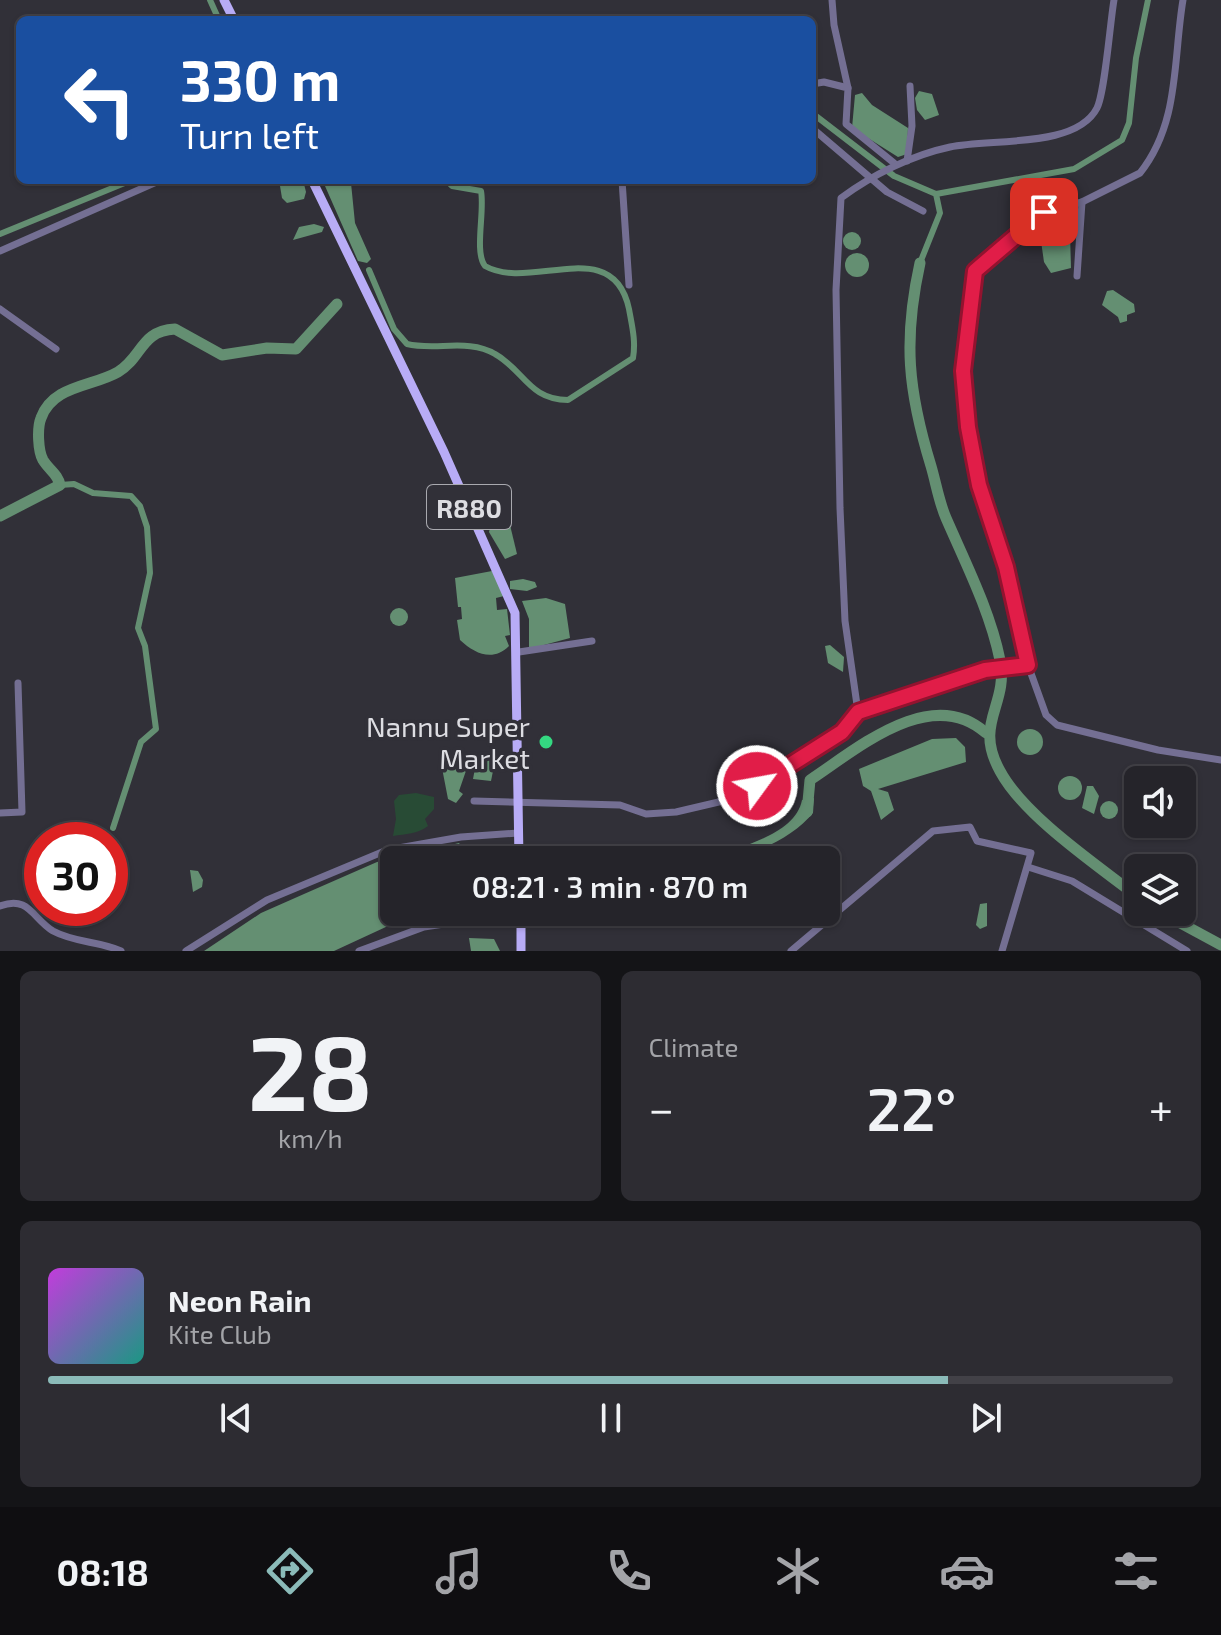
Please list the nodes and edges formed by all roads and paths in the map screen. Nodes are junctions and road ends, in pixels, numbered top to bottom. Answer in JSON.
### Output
{"nodes":[{"id":1,"x":832,"y":0,"type":"edge"},
{"id":2,"x":1114,"y":0,"type":"edge"},
{"id":3,"x":1183,"y":0,"type":"edge"},
{"id":4,"x":816,"y":83,"type":"edge"},
{"id":5,"x":910,"y":86,"type":"dead end"},
{"id":6,"x":848,"y":88,"type":"junction"},
{"id":7,"x":816,"y":131,"type":"edge"},
{"id":8,"x":907,"y":161,"type":"junction"},
{"id":9,"x":894,"y":163,"type":"junction"},
{"id":10,"x":876,"y":178,"type":"junction"},
{"id":11,"x":152,"y":184,"type":"edge"},
{"id":12,"x":314,"y":184,"type":"edge"},
{"id":13,"x":622,"y":184,"type":"edge"},
{"id":14,"x":1082,"y":202,"type":"junction"},
{"id":15,"x":923,"y":211,"type":"dead end"},
{"id":16,"x":0,"y":251,"type":"edge"},
{"id":17,"x":1077,"y":276,"type":"dead end"},
{"id":18,"x":629,"y":285,"type":"dead end"},
{"id":19,"x":0,"y":309,"type":"edge"},
{"id":20,"x":56,"y":349,"type":"dead end"},
{"id":21,"x":592,"y":641,"type":"dead end"},
{"id":22,"x":519,"y":652,"type":"junction"},
{"id":23,"x":1028,"y":665,"type":"junction"},
{"id":24,"x":18,"y":683,"type":"dead end"},
{"id":25,"x":858,"y":712,"type":"junction"},
{"id":26,"x":1221,"y":760,"type":"edge"},
{"id":27,"x":474,"y":801,"type":"dead end"},
{"id":28,"x":517,"y":804,"type":"junction"},
{"id":29,"x":0,"y":813,"type":"edge"},
{"id":30,"x":518,"y":833,"type":"junction"},
{"id":31,"x":518,"y":846,"type":"edge"},
{"id":32,"x":1028,"y":867,"type":"junction"},
{"id":33,"x":0,"y":906,"type":"edge"},
{"id":34,"x":840,"y":909,"type":"edge"},
{"id":35,"x":431,"y":926,"type":"edge"},
{"id":36,"x":521,"y":926,"type":"edge"},
{"id":37,"x":820,"y":926,"type":"edge"},
{"id":38,"x":121,"y":951,"type":"edge"},
{"id":39,"x":186,"y":951,"type":"edge"},
{"id":40,"x":359,"y":951,"type":"edge"},
{"id":41,"x":521,"y":951,"type":"edge"},
{"id":42,"x":791,"y":951,"type":"edge"},
{"id":43,"x":1002,"y":951,"type":"edge"},
{"id":44,"x":1187,"y":951,"type":"edge"}],
"edges":[{"from":1,"to":6,"type":"street"},
{"from":2,"to":8,"type":"street"},
{"from":3,"to":14,"type":"street"},
{"from":4,"to":6,"type":"street"},
{"from":5,"to":8,"type":"street"},
{"from":6,"to":9,"type":"street"},
{"from":7,"to":10,"type":"street"},
{"from":8,"to":9,"type":"street"},
{"from":9,"to":10,"type":"street"},
{"from":10,"to":15,"type":"street"},
{"from":10,"to":25,"type":"street"},
{"from":11,"to":16,"type":"street"},
{"from":12,"to":22,"type":"main road","number":"R880"},
{"from":13,"to":18,"type":"street"},
{"from":14,"to":17,"type":"street"},
{"from":14,"to":23,"type":"street"},
{"from":19,"to":20,"type":"street"},
{"from":21,"to":22,"type":"street"},
{"from":22,"to":28,"type":"main road","number":"R880"},
{"from":23,"to":25,"type":"street"},
{"from":23,"to":26,"type":"street"},
{"from":24,"to":29,"type":"street"},
{"from":25,"to":28,"type":"street"},
{"from":27,"to":28,"type":"street"},
{"from":28,"to":30,"type":"main road","number":"R880"},
{"from":30,"to":31,"type":"main road","number":"R880"},
{"from":30,"to":39,"type":"street"},
{"from":32,"to":34,"type":"street"},
{"from":32,"to":43,"type":"street"},
{"from":32,"to":44,"type":"street"},
{"from":33,"to":38,"type":"street"},
{"from":35,"to":40,"type":"street"},
{"from":36,"to":41,"type":"main road"},
{"from":37,"to":42,"type":"street"}]}
